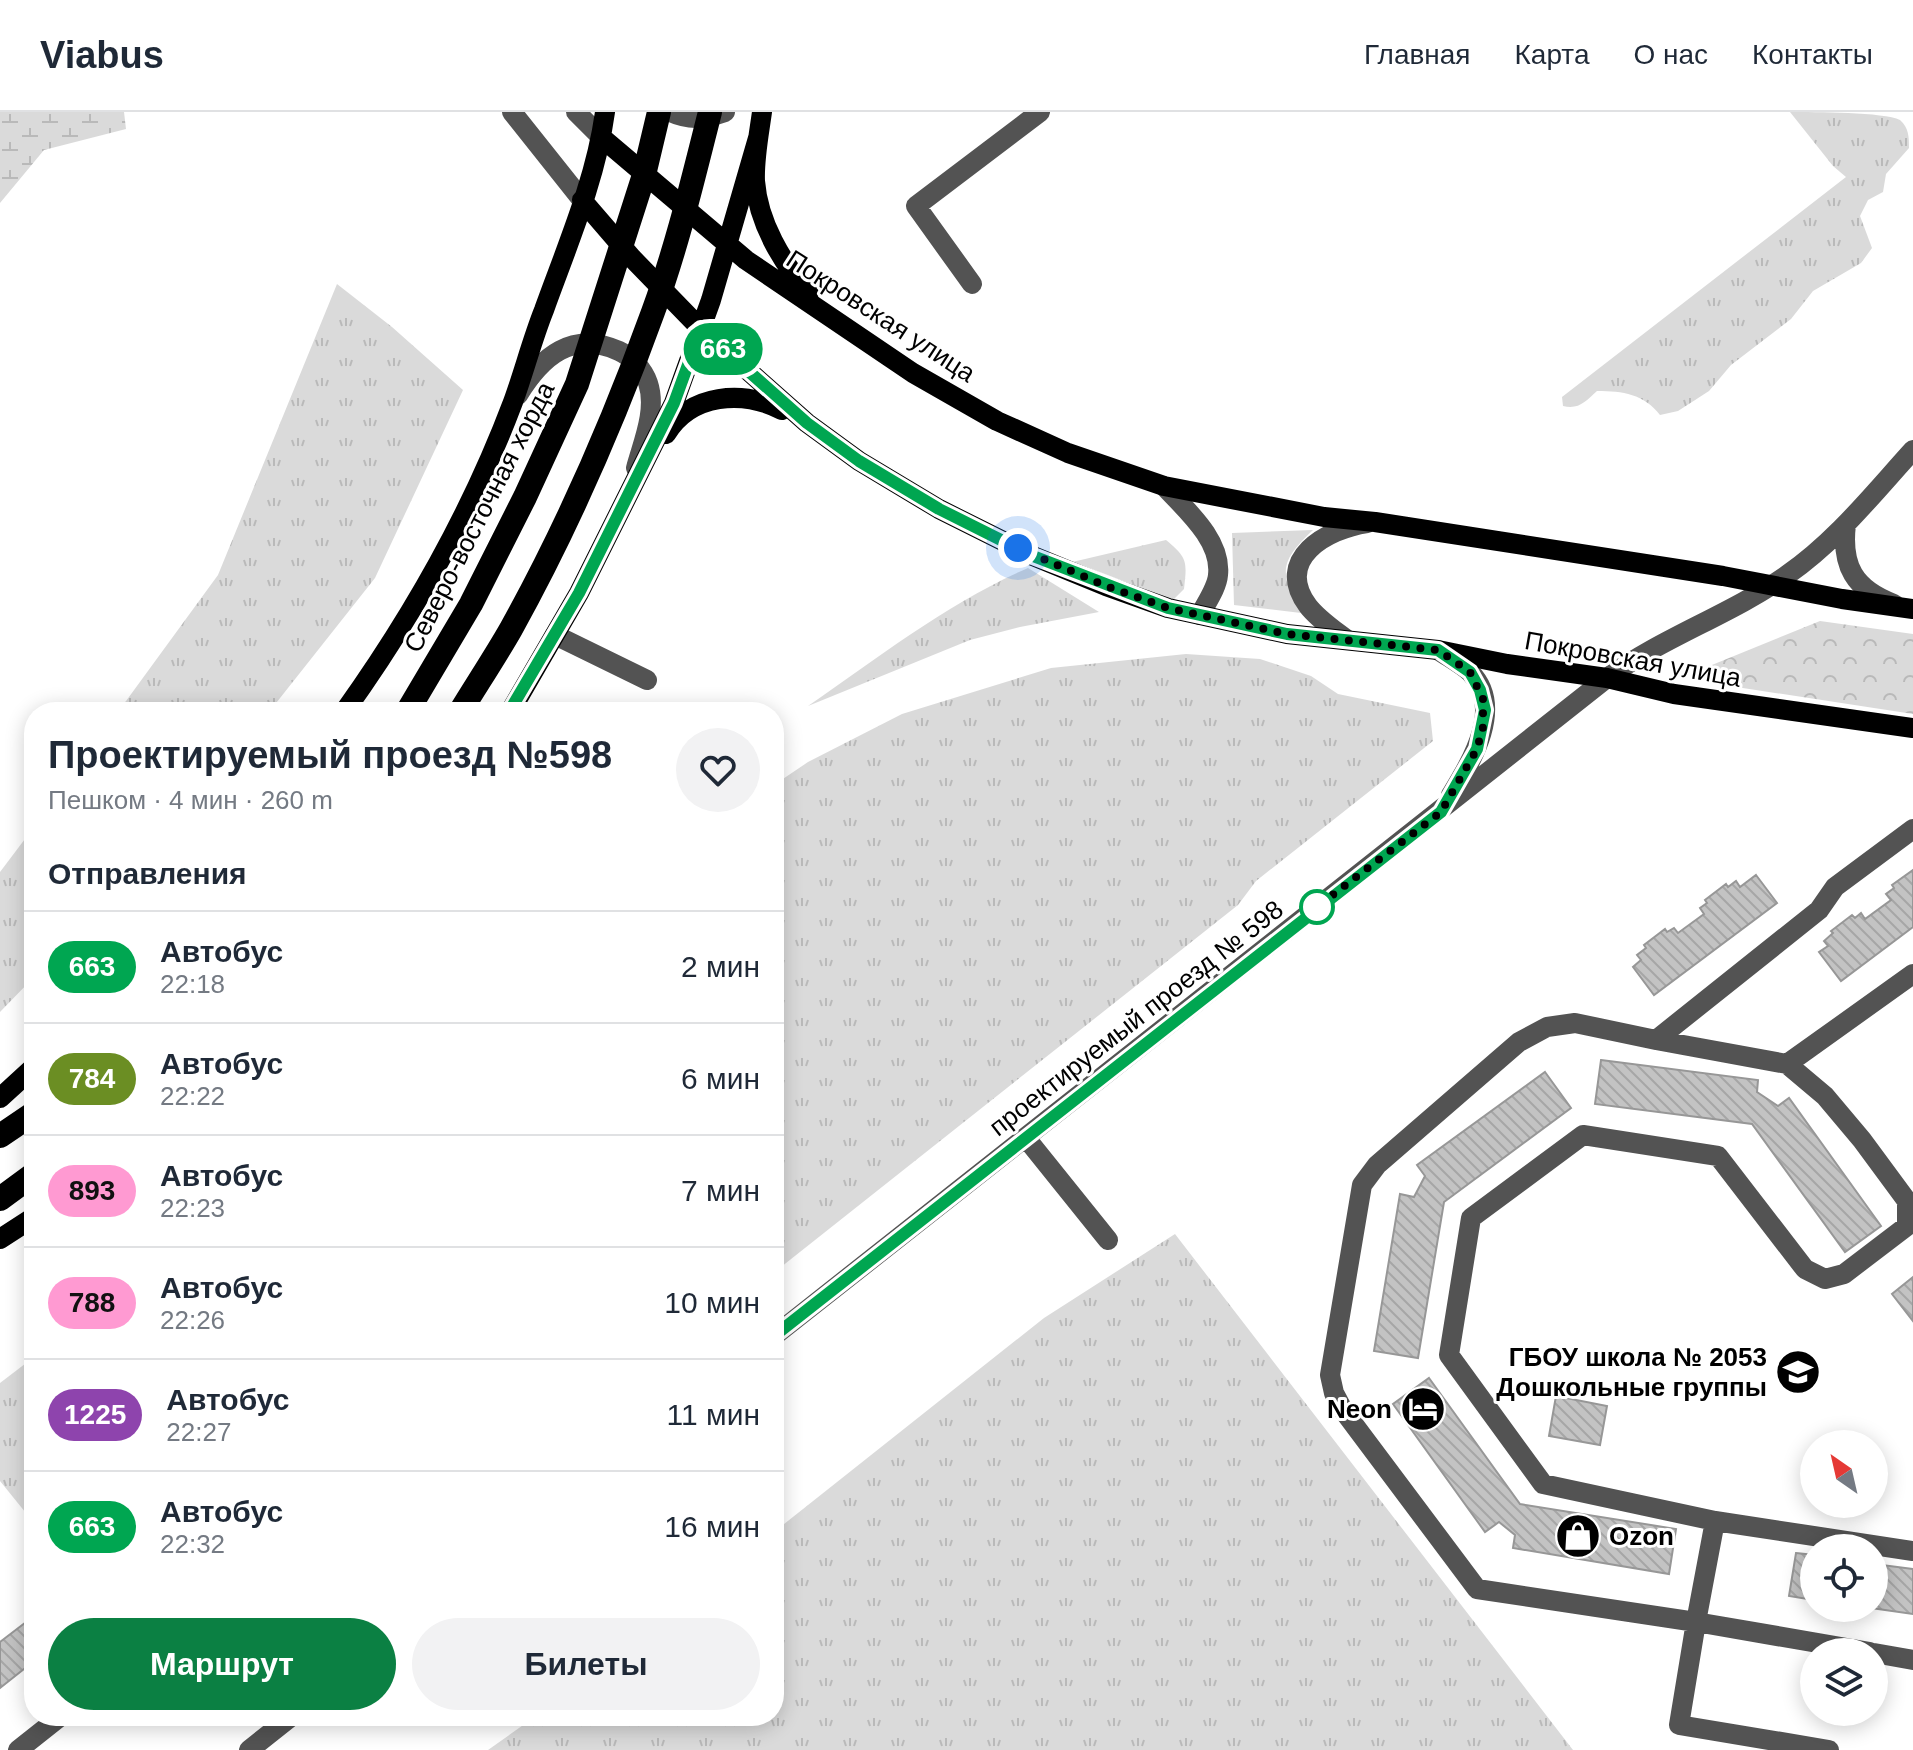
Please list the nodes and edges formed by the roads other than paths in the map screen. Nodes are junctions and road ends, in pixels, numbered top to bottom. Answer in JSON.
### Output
{"nodes":[{"id":1,"x":512,"y":112,"type":"edge"},
{"id":2,"x":576,"y":112,"type":"edge"},
{"id":3,"x":605,"y":112,"type":"edge"},
{"id":4,"x":659,"y":112,"type":"edge"},
{"id":5,"x":670,"y":112,"type":"edge"},
{"id":6,"x":710,"y":112,"type":"edge"},
{"id":7,"x":725,"y":112,"type":"edge"},
{"id":8,"x":762,"y":112,"type":"edge"},
{"id":9,"x":1040,"y":112,"type":"edge"},
{"id":10,"x":601,"y":137,"type":"junction"},
{"id":11,"x":758,"y":138,"type":"junction"},
{"id":12,"x":582,"y":200,"type":"junction"},
{"id":13,"x":728,"y":246,"type":"junction"},
{"id":14,"x":972,"y":284,"type":"dead end"},
{"id":15,"x":830,"y":317,"type":"junction"},
{"id":16,"x":701,"y":329,"type":"junction"},
{"id":17,"x":513,"y":402,"type":"junction"},
{"id":18,"x":807,"y":423,"type":"junction"},
{"id":19,"x":1913,"y":450,"type":"edge"},
{"id":20,"x":1164,"y":486,"type":"junction"},
{"id":21,"x":632,"y":488,"type":"junction"},
{"id":22,"x":1375,"y":522,"type":"junction"},
{"id":23,"x":1846,"y":524,"type":"junction"},
{"id":24,"x":1771,"y":585,"type":"junction"},
{"id":25,"x":1907,"y":608,"type":"edge"},
{"id":26,"x":1200,"y":615,"type":"junction"},
{"id":27,"x":555,"y":635,"type":"junction"},
{"id":28,"x":1346,"y":639,"type":"junction"},
{"id":29,"x":1438,"y":650,"type":"junction"},
{"id":30,"x":1607,"y":678,"type":"junction"},
{"id":31,"x":647,"y":680,"type":"dead end"},
{"id":32,"x":351,"y":702,"type":"edge"},
{"id":33,"x":413,"y":702,"type":"edge"},
{"id":34,"x":466,"y":702,"type":"edge"},
{"id":35,"x":516,"y":702,"type":"edge"},
{"id":36,"x":1913,"y":728,"type":"edge"},
{"id":37,"x":1441,"y":812,"type":"junction"},
{"id":38,"x":1913,"y":829,"type":"edge"},
{"id":39,"x":1913,"y":974,"type":"edge"},
{"id":40,"x":1656,"y":1040,"type":"junction"},
{"id":41,"x":1787,"y":1064,"type":"junction"},
{"id":42,"x":24,"y":1076,"type":"edge"},
{"id":43,"x":0,"y":1098,"type":"edge"},
{"id":44,"x":24,"y":1120,"type":"edge"},
{"id":45,"x":0,"y":1136,"type":"edge"},
{"id":46,"x":1026,"y":1138,"type":"junction"},
{"id":47,"x":24,"y":1181,"type":"edge"},
{"id":48,"x":0,"y":1199,"type":"edge"},
{"id":49,"x":1910,"y":1201,"type":"edge"},
{"id":50,"x":24,"y":1223,"type":"edge"},
{"id":51,"x":0,"y":1239,"type":"edge"},
{"id":52,"x":1108,"y":1240,"type":"dead end"},
{"id":53,"x":784,"y":1328,"type":"edge"},
{"id":54,"x":1715,"y":1521,"type":"junction"},
{"id":55,"x":1913,"y":1551,"type":"edge"},
{"id":56,"x":1696,"y":1622,"type":"junction"},
{"id":57,"x":1800,"y":1640,"type":"edge"},
{"id":58,"x":1888,"y":1655,"type":"edge"},
{"id":59,"x":1913,"y":1660,"type":"edge"},
{"id":60,"x":48,"y":1726,"type":"edge"},
{"id":61,"x":279,"y":1726,"type":"edge"},
{"id":62,"x":18,"y":1750,"type":"edge"},
{"id":63,"x":249,"y":1750,"type":"edge"},
{"id":64,"x":1829,"y":1750,"type":"edge"}],
"edges":[{"from":1,"to":12,"type":"street"},
{"from":2,"to":10,"type":"street"},
{"from":3,"to":10,"type":"main road"},
{"from":4,"to":33,"type":"highway","name":"Северо-восточная хорда"},
{"from":5,"to":7,"type":"street"},
{"from":6,"to":34,"type":"highway"},
{"from":8,"to":11,"type":"main road"},
{"from":9,"to":14,"type":"street"},
{"from":10,"to":12,"type":"main road"},
{"from":10,"to":13,"type":"main road","name":"Покровская улица"},
{"from":11,"to":13,"type":"main road"},
{"from":11,"to":15,"type":"main road"},
{"from":12,"to":16,"type":"main road"},
{"from":12,"to":17,"type":"main road"},
{"from":13,"to":15,"type":"main road","name":"Покровская улица"},
{"from":13,"to":16,"type":"main road"},
{"from":15,"to":20,"type":"main road","name":"Покровская улица"},
{"from":16,"to":18,"type":"main road"},
{"from":16,"to":21,"type":"main road"},
{"from":17,"to":21,"type":"street"},
{"from":17,"to":32,"type":"main road"},
{"from":18,"to":21,"type":"main road"},
{"from":18,"to":26,"type":"main road","name":"Покровская улица"},
{"from":19,"to":23,"type":"street","name":"проектируемый проезд № 598"},
{"from":20,"to":22,"type":"main road","name":"Покровская улица"},
{"from":20,"to":26,"type":"street"},
{"from":21,"to":27,"type":"main road"},
{"from":22,"to":24,"type":"main road"},
{"from":22,"to":28,"type":"street"},
{"from":23,"to":24,"type":"street","name":"проектируемый проезд № 598"},
{"from":23,"to":25,"type":"street"},
{"from":24,"to":25,"type":"main road"},
{"from":24,"to":30,"type":"street","name":"проектируемый проезд № 598"},
{"from":26,"to":28,"type":"main road","name":"Покровская улица"},
{"from":27,"to":31,"type":"street"},
{"from":27,"to":35,"type":"main road"},
{"from":28,"to":29,"type":"main road","name":"Покровская улица"},
{"from":29,"to":30,"type":"main road","name":"Покровская улица"},
{"from":29,"to":37,"type":"street"},
{"from":30,"to":36,"type":"main road","name":"Покровская улица"},
{"from":30,"to":37,"type":"street","name":"проектируемый проезд № 598"},
{"from":37,"to":46,"type":"street","name":"проектируемый проезд № 598"},
{"from":38,"to":40,"type":"street"},
{"from":39,"to":41,"type":"street"},
{"from":40,"to":41,"type":"street"},
{"from":40,"to":56,"type":"street"},
{"from":41,"to":49,"type":"street"},
{"from":42,"to":43,"type":"main road"},
{"from":44,"to":45,"type":"highway"},
{"from":46,"to":52,"type":"street"},
{"from":46,"to":53,"type":"street","name":"проектируемый проезд № 598"},
{"from":47,"to":48,"type":"highway"},
{"from":49,"to":54,"type":"street"},
{"from":50,"to":51,"type":"main road"},
{"from":54,"to":55,"type":"street"},
{"from":54,"to":56,"type":"street"},
{"from":56,"to":57,"type":"street"},
{"from":56,"to":64,"type":"street"},
{"from":58,"to":59,"type":"street"},
{"from":60,"to":62,"type":"street"},
{"from":61,"to":63,"type":"street"}]}
